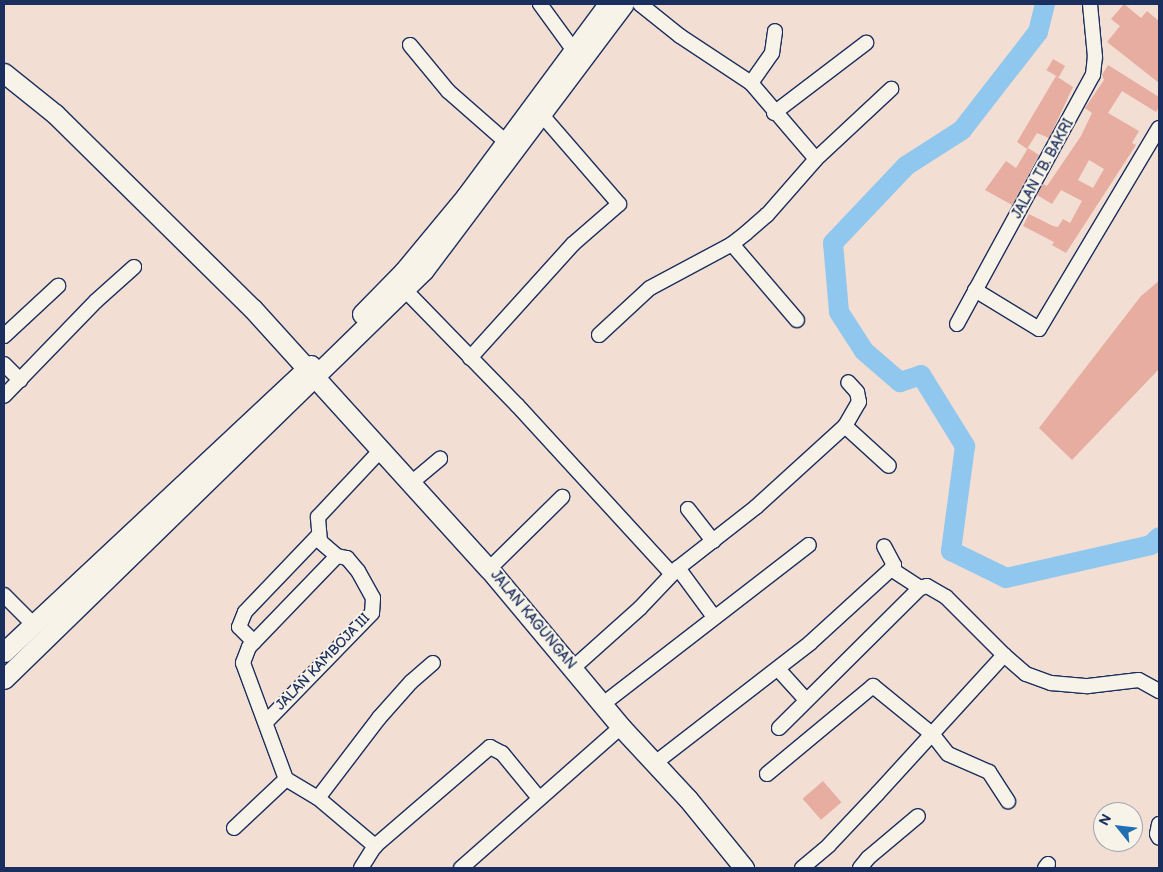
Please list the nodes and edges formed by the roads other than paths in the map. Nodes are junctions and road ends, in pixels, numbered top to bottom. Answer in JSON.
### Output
{"nodes":[{"id":1,"x":540,"y":4,"type":"edge"},
{"id":2,"x":608,"y":4,"type":"edge"},
{"id":3,"x":624,"y":4,"type":"edge"},
{"id":4,"x":640,"y":4,"type":"edge"},
{"id":5,"x":1090,"y":4,"type":"edge"},
{"id":6,"x":775,"y":31,"type":"dead end"},
{"id":7,"x":866,"y":43,"type":"dead end"},
{"id":8,"x":410,"y":45,"type":"dead end"},
{"id":9,"x":572,"y":48,"type":"junction"},
{"id":10,"x":4,"y":73,"type":"edge"},
{"id":11,"x":752,"y":83,"type":"junction"},
{"id":12,"x":890,"y":89,"type":"dead end"},
{"id":13,"x":774,"y":113,"type":"junction"},
{"id":14,"x":542,"y":115,"type":"junction"},
{"id":15,"x":1159,"y":128,"type":"edge"},
{"id":16,"x":510,"y":146,"type":"junction"},
{"id":17,"x":816,"y":159,"type":"junction"},
{"id":18,"x":732,"y":244,"type":"junction"},
{"id":19,"x":134,"y":267,"type":"dead end"},
{"id":20,"x":58,"y":286,"type":"dead end"},
{"id":21,"x":405,"y":290,"type":"junction"},
{"id":22,"x":975,"y":290,"type":"junction"},
{"id":23,"x":797,"y":320,"type":"dead end"},
{"id":24,"x":957,"y":324,"type":"dead end"},
{"id":25,"x":599,"y":335,"type":"dead end"},
{"id":26,"x":4,"y":336,"type":"edge"},
{"id":27,"x":470,"y":358,"type":"junction"},
{"id":28,"x":4,"y":364,"type":"edge"},
{"id":29,"x":312,"y":373,"type":"junction"},
{"id":30,"x":20,"y":380,"type":"junction"},
{"id":31,"x":848,"y":382,"type":"dead end"},
{"id":32,"x":4,"y":396,"type":"edge"},
{"id":33,"x":845,"y":426,"type":"junction"},
{"id":34,"x":381,"y":450,"type":"junction"},
{"id":35,"x":440,"y":459,"type":"dead end"},
{"id":36,"x":889,"y":466,"type":"dead end"},
{"id":37,"x":411,"y":483,"type":"junction"},
{"id":38,"x":562,"y":497,"type":"dead end"},
{"id":39,"x":688,"y":509,"type":"dead end"},
{"id":40,"x":318,"y":536,"type":"junction"},
{"id":41,"x":713,"y":541,"type":"junction"},
{"id":42,"x":809,"y":545,"type":"dead end"},
{"id":43,"x":884,"y":546,"type":"dead end"},
{"id":44,"x":337,"y":556,"type":"junction"},
{"id":45,"x":489,"y":569,"type":"junction"},
{"id":46,"x":891,"y":569,"type":"junction"},
{"id":47,"x":675,"y":571,"type":"junction"},
{"id":48,"x":920,"y":588,"type":"junction"},
{"id":49,"x":4,"y":595,"type":"edge"},
{"id":50,"x":714,"y":617,"type":"junction"},
{"id":51,"x":33,"y":624,"type":"junction"},
{"id":52,"x":254,"y":642,"type":"junction"},
{"id":53,"x":4,"y":652,"type":"edge"},
{"id":54,"x":1004,"y":655,"type":"junction"},
{"id":55,"x":433,"y":663,"type":"dead end"},
{"id":56,"x":573,"y":668,"type":"junction"},
{"id":57,"x":778,"y":669,"type":"junction"},
{"id":58,"x":4,"y":679,"type":"edge"},
{"id":59,"x":1159,"y":691,"type":"edge"},
{"id":60,"x":806,"y":700,"type":"junction"},
{"id":61,"x":603,"y":704,"type":"junction"},
{"id":62,"x":266,"y":722,"type":"junction"},
{"id":63,"x":621,"y":727,"type":"junction"},
{"id":64,"x":779,"y":728,"type":"dead end"},
{"id":65,"x":933,"y":735,"type":"junction"},
{"id":66,"x":655,"y":763,"type":"junction"},
{"id":67,"x":767,"y":774,"type":"dead end"},
{"id":68,"x":286,"y":779,"type":"junction"},
{"id":69,"x":318,"y":798,"type":"junction"},
{"id":70,"x":539,"y":798,"type":"junction"},
{"id":71,"x":1008,"y":801,"type":"dead end"},
{"id":72,"x":918,"y":816,"type":"dead end"},
{"id":73,"x":1159,"y":824,"type":"edge"},
{"id":74,"x":234,"y":828,"type":"dead end"},
{"id":75,"x":1159,"y":838,"type":"edge"},
{"id":76,"x":375,"y":846,"type":"junction"},
{"id":77,"x":739,"y":867,"type":"edge"},
{"id":78,"x":361,"y":868,"type":"edge"},
{"id":79,"x":461,"y":868,"type":"edge"},
{"id":80,"x":802,"y":868,"type":"edge"},
{"id":81,"x":860,"y":868,"type":"edge"}],
"edges":[{"from":1,"to":9,"type":"street"},
{"from":2,"to":9,"type":"main road"},
{"from":3,"to":14,"type":"main road"},
{"from":4,"to":11,"type":"street"},
{"from":5,"to":22,"type":"street","name":"JALAN TB. BAKRI"},
{"from":6,"to":11,"type":"street"},
{"from":7,"to":13,"type":"street"},
{"from":8,"to":16,"type":"street"},
{"from":9,"to":16,"type":"main road"},
{"from":10,"to":29,"type":"main road","name":"JALAN KAGUNGAN"},
{"from":11,"to":13,"type":"street"},
{"from":12,"to":17,"type":"street"},
{"from":13,"to":17,"type":"street"},
{"from":14,"to":16,"type":"main road"},
{"from":14,"to":27,"type":"street"},
{"from":15,"to":22,"type":"street"},
{"from":16,"to":21,"type":"main road"},
{"from":16,"to":29,"type":"main road"},
{"from":17,"to":18,"type":"street"},
{"from":18,"to":23,"type":"street"},
{"from":18,"to":25,"type":"street"},
{"from":19,"to":30,"type":"street"},
{"from":20,"to":26,"type":"street"},
{"from":21,"to":27,"type":"street"},
{"from":21,"to":29,"type":"main road"},
{"from":22,"to":24,"type":"street","name":"JALAN TB. BAKRI"},
{"from":27,"to":47,"type":"street"},
{"from":28,"to":30,"type":"street"},
{"from":29,"to":34,"type":"main road","name":"JALAN KAGUNGAN"},
{"from":29,"to":51,"type":"main road"},
{"from":29,"to":58,"type":"main road"},
{"from":30,"to":32,"type":"street"},
{"from":31,"to":33,"type":"street"},
{"from":33,"to":36,"type":"street"},
{"from":33,"to":41,"type":"street"},
{"from":34,"to":37,"type":"main road","name":"JALAN KAGUNGAN"},
{"from":34,"to":40,"type":"street"},
{"from":35,"to":37,"type":"street"},
{"from":37,"to":45,"type":"main road","name":"JALAN KAGUNGAN"},
{"from":38,"to":45,"type":"street"},
{"from":39,"to":41,"type":"street"},
{"from":40,"to":44,"type":"street","name":"JALAN KAMBOJA III"},
{"from":40,"to":52,"type":"street"},
{"from":41,"to":47,"type":"street"},
{"from":42,"to":50,"type":"street"},
{"from":43,"to":46,"type":"street"},
{"from":44,"to":52,"type":"street"},
{"from":44,"to":62,"type":"street","name":"JALAN KAMBOJA III"},
{"from":45,"to":56,"type":"main road","name":"JALAN KAGUNGAN"},
{"from":46,"to":48,"type":"street"},
{"from":46,"to":57,"type":"street"},
{"from":47,"to":50,"type":"street"},
{"from":47,"to":56,"type":"street"},
{"from":48,"to":54,"type":"street"},
{"from":48,"to":60,"type":"street"},
{"from":49,"to":51,"type":"street"},
{"from":50,"to":61,"type":"street"},
{"from":51,"to":53,"type":"main road"},
{"from":52,"to":62,"type":"street"},
{"from":54,"to":59,"type":"street"},
{"from":54,"to":65,"type":"street"},
{"from":55,"to":69,"type":"street"},
{"from":56,"to":61,"type":"main road","name":"JALAN KAGUNGAN"},
{"from":57,"to":60,"type":"street"},
{"from":57,"to":66,"type":"street"},
{"from":60,"to":64,"type":"street"},
{"from":61,"to":63,"type":"main road","name":"JALAN KAGUNGAN"},
{"from":62,"to":68,"type":"street"},
{"from":63,"to":66,"type":"main road","name":"JALAN KAGUNGAN"},
{"from":63,"to":70,"type":"street"},
{"from":65,"to":67,"type":"street"},
{"from":65,"to":71,"type":"street"},
{"from":65,"to":80,"type":"street"},
{"from":66,"to":77,"type":"main road","name":"JALAN KAGUNGAN"},
{"from":68,"to":69,"type":"street"},
{"from":68,"to":74,"type":"street"},
{"from":69,"to":76,"type":"street"},
{"from":70,"to":76,"type":"street"},
{"from":70,"to":79,"type":"street"},
{"from":72,"to":81,"type":"street"},
{"from":73,"to":75,"type":"street"},
{"from":76,"to":78,"type":"street"}]}
